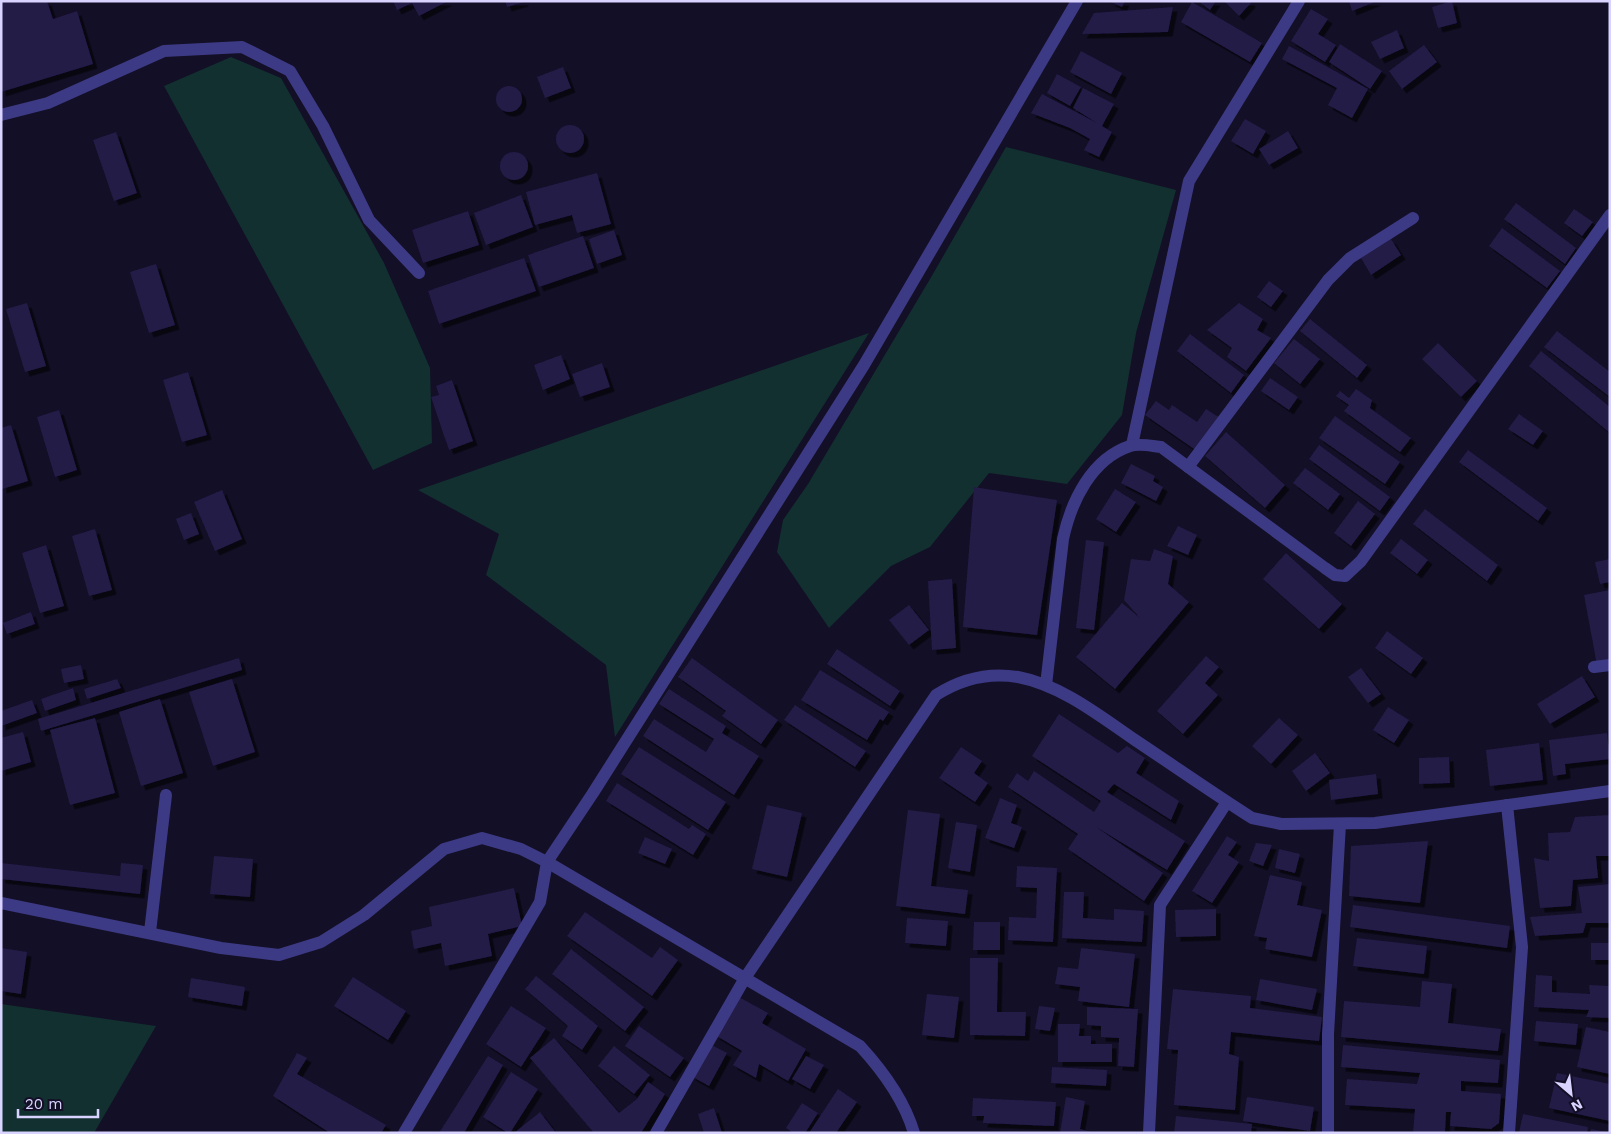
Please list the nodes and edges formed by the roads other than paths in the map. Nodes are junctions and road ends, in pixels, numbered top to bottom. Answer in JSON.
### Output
{"nodes":[{"id":1,"x":1077,"y":1,"type":"edge"},
{"id":2,"x":1299,"y":1,"type":"edge"},
{"id":3,"x":1,"y":115,"type":"edge"},
{"id":4,"x":1610,"y":215,"type":"edge"},
{"id":5,"x":1413,"y":218,"type":"dead end"},
{"id":6,"x":419,"y":272,"type":"dead end"},
{"id":7,"x":1132,"y":445,"type":"junction"},
{"id":8,"x":1188,"y":467,"type":"junction"},
{"id":9,"x":1610,"y":665,"type":"edge"},
{"id":10,"x":1594,"y":666,"type":"dead end"},
{"id":11,"x":1046,"y":686,"type":"junction"},
{"id":12,"x":1610,"y":791,"type":"edge"},
{"id":13,"x":166,"y":795,"type":"dead end"},
{"id":14,"x":1227,"y":802,"type":"junction"},
{"id":15,"x":1507,"y":805,"type":"junction"},
{"id":16,"x":1340,"y":824,"type":"junction"},
{"id":17,"x":547,"y":862,"type":"junction"},
{"id":18,"x":1,"y":904,"type":"edge"},
{"id":19,"x":150,"y":932,"type":"junction"},
{"id":20,"x":745,"y":978,"type":"junction"},
{"id":21,"x":404,"y":1133,"type":"edge"},
{"id":22,"x":656,"y":1133,"type":"edge"},
{"id":23,"x":914,"y":1133,"type":"edge"},
{"id":24,"x":1149,"y":1133,"type":"edge"},
{"id":25,"x":1328,"y":1133,"type":"edge"},
{"id":26,"x":1509,"y":1133,"type":"edge"}],
"edges":[{"from":1,"to":17,"type":"street"},
{"from":2,"to":7,"type":"street"},
{"from":3,"to":6,"type":"street"},
{"from":4,"to":8,"type":"street"},
{"from":5,"to":8,"type":"street"},
{"from":7,"to":8,"type":"street"},
{"from":7,"to":11,"type":"street"},
{"from":9,"to":10,"type":"street"},
{"from":11,"to":14,"type":"street"},
{"from":11,"to":20,"type":"street"},
{"from":12,"to":15,"type":"street"},
{"from":13,"to":19,"type":"street"},
{"from":14,"to":16,"type":"street"},
{"from":14,"to":24,"type":"street"},
{"from":15,"to":16,"type":"street"},
{"from":15,"to":26,"type":"street"},
{"from":16,"to":25,"type":"street"},
{"from":17,"to":19,"type":"street"},
{"from":17,"to":20,"type":"street"},
{"from":17,"to":21,"type":"street"},
{"from":18,"to":19,"type":"street"},
{"from":20,"to":22,"type":"street"},
{"from":20,"to":23,"type":"street"}]}
